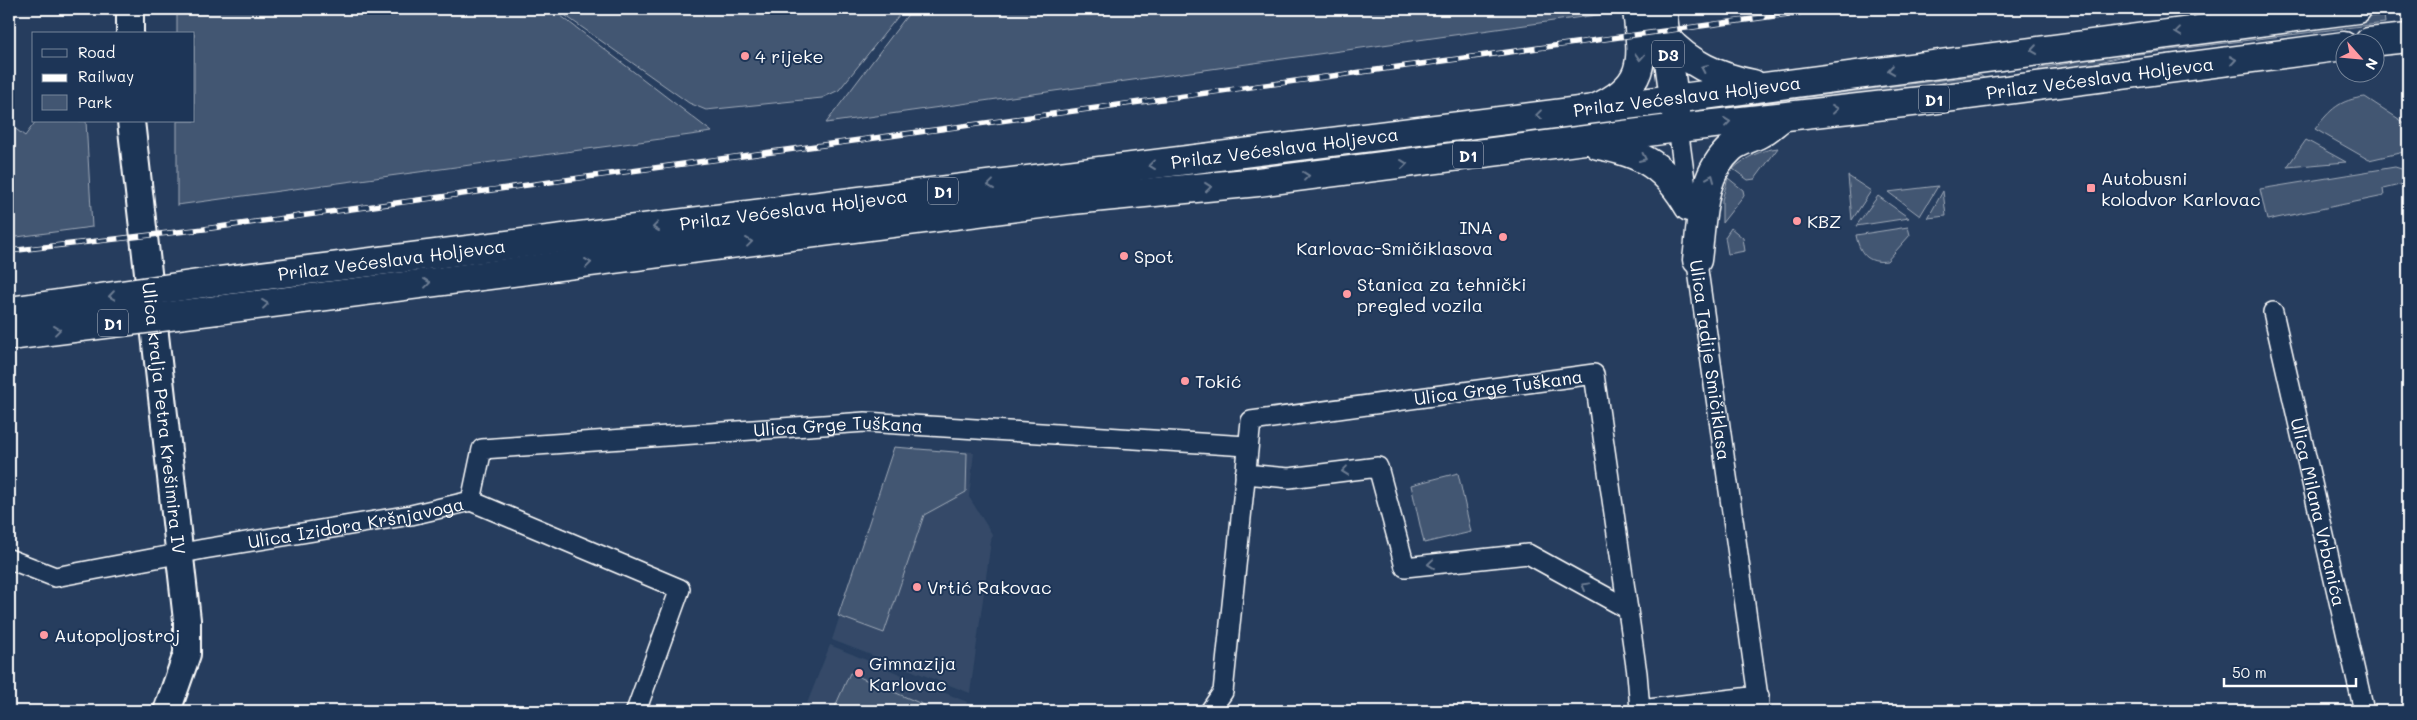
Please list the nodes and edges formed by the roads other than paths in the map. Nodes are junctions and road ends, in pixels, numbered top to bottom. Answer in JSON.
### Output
{"nodes":[{"id":1,"x":130,"y":9,"type":"edge"},
{"id":2,"x":1637,"y":9,"type":"edge"},
{"id":3,"x":1662,"y":9,"type":"edge"},
{"id":4,"x":2358,"y":9,"type":"edge"},
{"id":5,"x":130,"y":32,"type":"edge"},
{"id":6,"x":1666,"y":38,"type":"junction"},
{"id":7,"x":2408,"y":38,"type":"edge"},
{"id":8,"x":2384,"y":40,"type":"edge"},
{"id":9,"x":2334,"y":47,"type":"edge"},
{"id":10,"x":1767,"y":86,"type":"junction"},
{"id":11,"x":1674,"y":99,"type":"junction"},
{"id":12,"x":1596,"y":108,"type":"junction"},
{"id":13,"x":1786,"y":114,"type":"junction"},
{"id":14,"x":131,"y":122,"type":"edge"},
{"id":15,"x":1678,"y":128,"type":"junction"},
{"id":16,"x":1579,"y":141,"type":"junction"},
{"id":17,"x":1689,"y":207,"type":"junction"},
{"id":18,"x":1697,"y":260,"type":"junction"},
{"id":19,"x":9,"y":311,"type":"edge"},
{"id":20,"x":2273,"y":312,"type":"dead end"},
{"id":21,"x":9,"y":336,"type":"edge"},
{"id":22,"x":1247,"y":446,"type":"junction"},
{"id":23,"x":1245,"y":474,"type":"junction"},
{"id":24,"x":471,"y":501,"type":"junction"},
{"id":25,"x":179,"y":554,"type":"junction"},
{"id":26,"x":9,"y":559,"type":"edge"},
{"id":27,"x":1628,"y":609,"type":"junction"},
{"id":28,"x":1760,"y":704,"type":"edge"},
{"id":29,"x":1641,"y":710,"type":"edge"},
{"id":30,"x":167,"y":711,"type":"edge"},
{"id":31,"x":636,"y":711,"type":"edge"},
{"id":32,"x":1210,"y":711,"type":"edge"},
{"id":33,"x":2364,"y":711,"type":"edge"}],
"edges":[{"from":1,"to":5,"type":"street"},
{"from":2,"to":12,"type":"main road","one_way":true},
{"from":3,"to":6,"type":"main road","name":"Ulica Tadije Smičiklasa","number":"D3"},
{"from":4,"to":10,"type":"main road","name":"Prilaz Većeslava Holjevca","number":"D1","one_way":true},
{"from":10,"to":6,"type":"main road","one_way":true},
{"from":6,"to":11,"type":"main road","name":"Ulica Tadije Smičiklasa","number":"D3"},
{"from":7,"to":8,"type":"main road"},
{"from":13,"to":9,"type":"main road","name":"Prilaz Većeslava Holjevca","number":"D1","one_way":true},
{"from":10,"to":11,"type":"main road","name":"Prilaz Većeslava Holjevca","number":"D1"},
{"from":11,"to":12,"type":"main road","name":"Prilaz Većeslava Holjevca","number":"D1"},
{"from":11,"to":15,"type":"main road","name":"Ulica Tadije Smičiklasa","number":"D3"},
{"from":12,"to":19,"type":"main road","name":"Prilaz Većeslava Holjevca","number":"D1","one_way":true,"bridge":true},
{"from":15,"to":13,"type":"main road","name":"Prilaz Većeslava Holjevca","number":"D1","one_way":true},
{"from":18,"to":13,"type":"main road","one_way":true},
{"from":14,"to":25,"type":"street","name":"Ulica kralja Petra Krešimira IV"},
{"from":15,"to":16,"type":"main road","name":"Prilaz Većeslava Holjevca","number":"D1"},
{"from":15,"to":17,"type":"street","name":"Ulica Tadije Smičiklasa"},
{"from":16,"to":17,"type":"main road","one_way":true},
{"from":21,"to":16,"type":"main road","name":"Prilaz Većeslava Holjevca","number":"D1","one_way":true,"bridge":true},
{"from":17,"to":18,"type":"street","name":"Ulica Tadije Smičiklasa"},
{"from":18,"to":28,"type":"street","name":"Ulica Tadije Smičiklasa"},
{"from":20,"to":33,"type":"street","name":"Ulica Milana Vrbanića"},
{"from":22,"to":23,"type":"street","name":"Ulica Grge Tuškana"},
{"from":22,"to":24,"type":"street","name":"Ulica Grge Tuškana"},
{"from":22,"to":27,"type":"street","name":"Ulica Grge Tuškana"},
{"from":27,"to":23,"type":"street","one_way":true},
{"from":23,"to":32,"type":"street","name":"Ulica Grge Tuškana"},
{"from":24,"to":25,"type":"street","name":"Ulica Izidora Kršnjavoga"},
{"from":24,"to":31,"type":"street","name":"Ulica Izidora Kršnjavoga"},
{"from":25,"to":26,"type":"street","name":"Ulica Izidora Kršnjavoga"},
{"from":25,"to":30,"type":"street","name":"Ulica kralja Petra Krešimira IV"},
{"from":27,"to":29,"type":"street","name":"Ulica Grge Tuškana"},
{"from":28,"to":29,"type":"street","name":"Ulica Grge Tuškana"}]}
